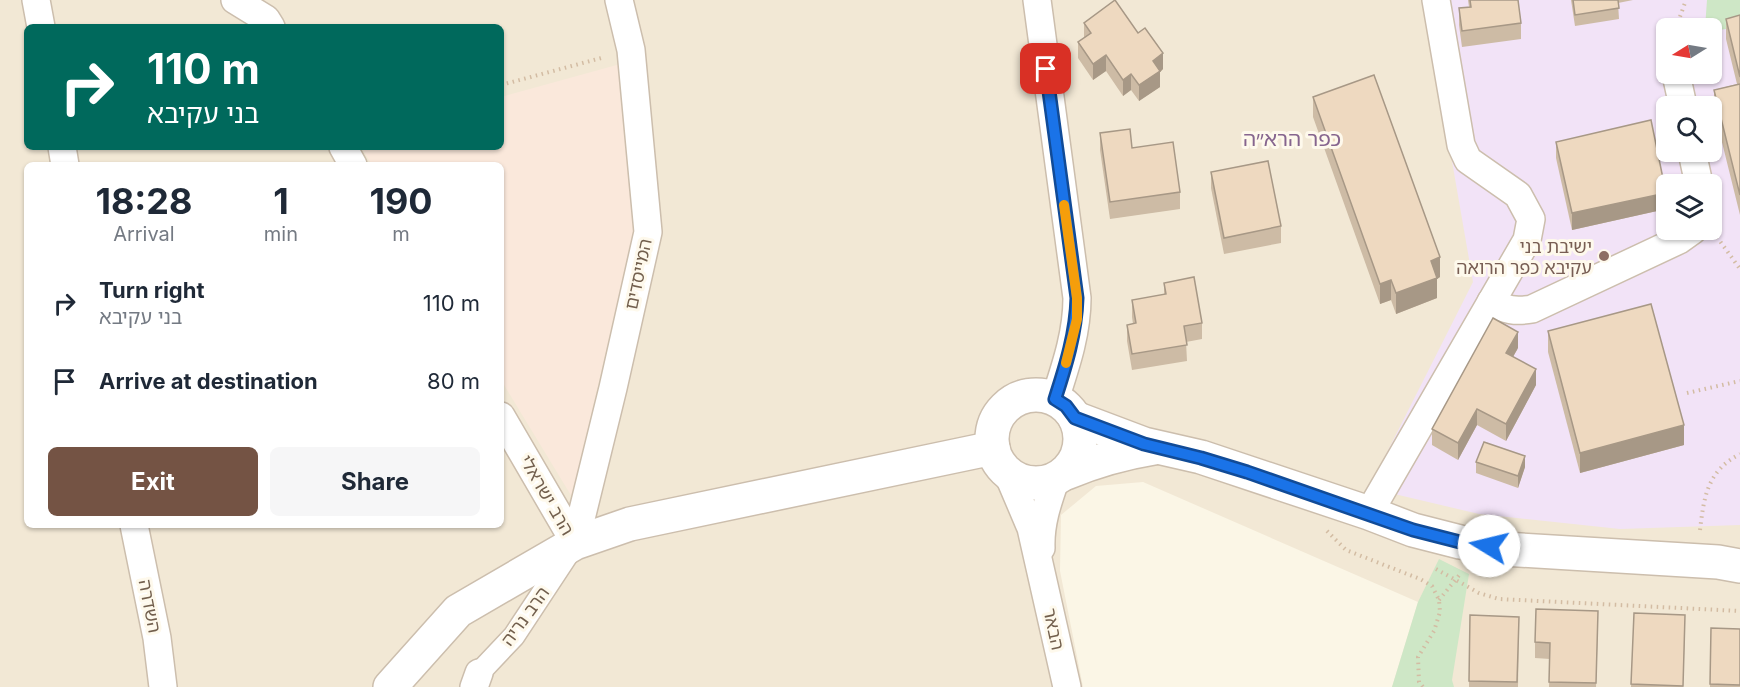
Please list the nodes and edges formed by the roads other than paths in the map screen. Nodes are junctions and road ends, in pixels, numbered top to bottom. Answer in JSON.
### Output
{"nodes":[{"id":1,"x":36,"y":0,"type":"edge"},
{"id":2,"x":235,"y":0,"type":"edge"},
{"id":3,"x":619,"y":0,"type":"edge"},
{"id":4,"x":1037,"y":0,"type":"edge"},
{"id":5,"x":1436,"y":0,"type":"edge"},
{"id":6,"x":40,"y":24,"type":"edge"},
{"id":7,"x":269,"y":24,"type":"edge"},
{"id":8,"x":1679,"y":240,"type":"edge"},
{"id":9,"x":1491,"y":302,"type":"junction"},
{"id":10,"x":1065,"y":409,"type":"junction"},
{"id":11,"x":504,"y":421,"type":"edge"},
{"id":12,"x":1159,"y":448,"type":"junction"},
{"id":13,"x":1000,"y":461,"type":"junction"},
{"id":14,"x":1061,"y":476,"type":"junction"},
{"id":15,"x":1369,"y":513,"type":"junction"},
{"id":16,"x":135,"y":528,"type":"edge"},
{"id":17,"x":575,"y":543,"type":"junction"},
{"id":18,"x":1723,"y":562,"type":"edge"},
{"id":19,"x":1041,"y":570,"type":"junction"},
{"id":20,"x":476,"y":680,"type":"edge"},
{"id":21,"x":163,"y":687,"type":"edge"},
{"id":22,"x":390,"y":687,"type":"edge"},
{"id":23,"x":1066,"y":687,"type":"edge"}],
"edges":[{"from":1,"to":6,"type":"street"},
{"from":2,"to":7,"type":"street"},
{"from":3,"to":17,"type":"street","name":"המייסדים"},
{"from":4,"to":10,"type":"street"},
{"from":5,"to":9,"type":"street"},
{"from":8,"to":9,"type":"street"},
{"from":9,"to":15,"type":"street"},
{"from":10,"to":12,"type":"street"},
{"from":10,"to":13,"type":"street"},
{"from":10,"to":14,"type":"street"},
{"from":11,"to":17,"type":"street","name":"הרב ישראלי"},
{"from":12,"to":14,"type":"street"},
{"from":12,"to":15,"type":"street"},
{"from":13,"to":14,"type":"street"},
{"from":13,"to":17,"type":"street"},
{"from":13,"to":19,"type":"street","name":"הבאר"},
{"from":14,"to":19,"type":"street","name":"הבאר"},
{"from":15,"to":18,"type":"street"},
{"from":16,"to":21,"type":"street","name":"השדרה"},
{"from":17,"to":20,"type":"street","name":"הרב נריה"},
{"from":17,"to":22,"type":"street"},
{"from":19,"to":23,"type":"street","name":"הבאר"}]}
